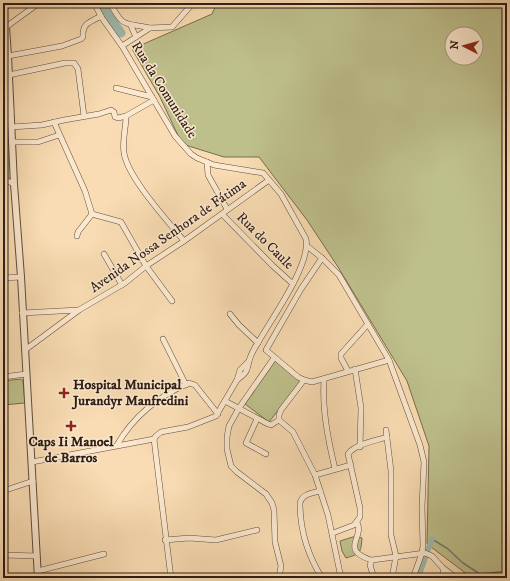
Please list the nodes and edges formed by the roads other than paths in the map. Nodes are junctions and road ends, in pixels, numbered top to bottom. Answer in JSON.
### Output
{"nodes":[{"id":1,"x":11,"y":3,"type":"edge"},
{"id":2,"x":39,"y":3,"type":"edge"},
{"id":3,"x":94,"y":3,"type":"edge"},
{"id":4,"x":110,"y":3,"type":"edge"},
{"id":5,"x":193,"y":3,"type":"edge"},
{"id":6,"x":3,"y":9,"type":"edge"},
{"id":7,"x":101,"y":16,"type":"junction"},
{"id":8,"x":3,"y":19,"type":"edge"},
{"id":9,"x":131,"y":26,"type":"junction"},
{"id":10,"x":6,"y":27,"type":"junction"},
{"id":11,"x":150,"y":28,"type":"junction"},
{"id":12,"x":136,"y":38,"type":"junction"},
{"id":13,"x":122,"y":46,"type":"junction"},
{"id":14,"x":8,"y":56,"type":"junction"},
{"id":15,"x":7,"y":70,"type":"edge"},
{"id":16,"x":116,"y":88,"type":"dead end"},
{"id":17,"x":153,"y":99,"type":"junction"},
{"id":18,"x":3,"y":112,"type":"edge"},
{"id":19,"x":10,"y":112,"type":"junction"},
{"id":20,"x":84,"y":116,"type":"junction"},
{"id":21,"x":126,"y":116,"type":"junction"},
{"id":22,"x":54,"y":122,"type":"junction"},
{"id":23,"x":11,"y":127,"type":"junction"},
{"id":24,"x":59,"y":135,"type":"junction"},
{"id":25,"x":12,"y":142,"type":"junction"},
{"id":26,"x":207,"y":162,"type":"junction"},
{"id":27,"x":3,"y":178,"type":"edge"},
{"id":28,"x":269,"y":180,"type":"junction"},
{"id":29,"x":14,"y":184,"type":"junction"},
{"id":30,"x":227,"y":210,"type":"junction"},
{"id":31,"x":92,"y":214,"type":"junction"},
{"id":32,"x":222,"y":214,"type":"junction"},
{"id":33,"x":77,"y":236,"type":"dead end"},
{"id":34,"x":184,"y":241,"type":"junction"},
{"id":35,"x":307,"y":246,"type":"junction"},
{"id":36,"x":104,"y":254,"type":"dead end"},
{"id":37,"x":322,"y":258,"type":"junction"},
{"id":38,"x":146,"y":266,"type":"junction"},
{"id":39,"x":21,"y":277,"type":"junction"},
{"id":40,"x":3,"y":278,"type":"edge"},
{"id":41,"x":292,"y":284,"type":"junction"},
{"id":42,"x":122,"y":285,"type":"junction"},
{"id":43,"x":172,"y":301,"type":"dead end"},
{"id":44,"x":79,"y":310,"type":"junction"},
{"id":45,"x":22,"y":313,"type":"junction"},
{"id":46,"x":230,"y":314,"type":"dead end"},
{"id":47,"x":368,"y":324,"type":"junction"},
{"id":48,"x":163,"y":339,"type":"dead end"},
{"id":49,"x":258,"y":343,"type":"junction"},
{"id":50,"x":25,"y":350,"type":"junction"},
{"id":51,"x":274,"y":358,"type":"junction"},
{"id":52,"x":389,"y":360,"type":"junction"},
{"id":53,"x":355,"y":369,"type":"junction"},
{"id":54,"x":348,"y":371,"type":"junction"},
{"id":55,"x":26,"y":374,"type":"junction"},
{"id":56,"x":3,"y":377,"type":"edge"},
{"id":57,"x":324,"y":379,"type":"junction"},
{"id":58,"x":304,"y":380,"type":"junction"},
{"id":59,"x":186,"y":385,"type":"junction"},
{"id":60,"x":225,"y":401,"type":"junction"},
{"id":61,"x":239,"y":408,"type":"junction"},
{"id":62,"x":218,"y":414,"type":"junction"},
{"id":63,"x":257,"y":419,"type":"junction"},
{"id":64,"x":279,"y":420,"type":"junction"},
{"id":65,"x":386,"y":430,"type":"dead end"},
{"id":66,"x":387,"y":437,"type":"junction"},
{"id":67,"x":154,"y":439,"type":"junction"},
{"id":68,"x":117,"y":445,"type":"junction"},
{"id":69,"x":360,"y":446,"type":"junction"},
{"id":70,"x":266,"y":454,"type":"dead end"},
{"id":71,"x":32,"y":462,"type":"junction"},
{"id":72,"x":351,"y":465,"type":"junction"},
{"id":73,"x":334,"y":469,"type":"junction"},
{"id":74,"x":315,"y":474,"type":"junction"},
{"id":75,"x":33,"y":481,"type":"junction"},
{"id":76,"x":3,"y":491,"type":"edge"},
{"id":77,"x":320,"y":491,"type":"junction"},
{"id":78,"x":357,"y":522,"type":"junction"},
{"id":79,"x":257,"y":530,"type":"dead end"},
{"id":80,"x":333,"y":532,"type":"junction"},
{"id":81,"x":165,"y":540,"type":"junction"},
{"id":82,"x":424,"y":553,"type":"junction"},
{"id":83,"x":104,"y":554,"type":"dead end"},
{"id":84,"x":3,"y":555,"type":"edge"},
{"id":85,"x":37,"y":556,"type":"junction"},
{"id":86,"x":396,"y":556,"type":"junction"},
{"id":87,"x":371,"y":560,"type":"junction"},
{"id":88,"x":443,"y":568,"type":"junction"},
{"id":89,"x":38,"y":571,"type":"junction"},
{"id":90,"x":38,"y":578,"type":"edge"},
{"id":91,"x":171,"y":578,"type":"edge"},
{"id":92,"x":279,"y":578,"type":"edge"},
{"id":93,"x":322,"y":578,"type":"edge"},
{"id":94,"x":341,"y":578,"type":"edge"},
{"id":95,"x":374,"y":578,"type":"edge"},
{"id":96,"x":392,"y":578,"type":"edge"},
{"id":97,"x":413,"y":578,"type":"edge"},
{"id":98,"x":444,"y":578,"type":"edge"},
{"id":99,"x":456,"y":578,"type":"edge"}],
"edges":[{"from":1,"to":6,"type":"street"},
{"from":2,"to":10,"type":"street"},
{"from":3,"to":7,"type":"street","name":"Rua da Comunidade"},
{"from":4,"to":9,"type":"street"},
{"from":5,"to":11,"type":"street"},
{"from":7,"to":13,"type":"street","name":"Rua da Comunidade"},
{"from":7,"to":14,"type":"street"},
{"from":8,"to":10,"type":"street"},
{"from":9,"to":11,"type":"street"},
{"from":9,"to":12,"type":"street"},
{"from":10,"to":14,"type":"street"},
{"from":11,"to":12,"type":"street"},
{"from":12,"to":13,"type":"street"},
{"from":13,"to":17,"type":"street","name":"Rua da Comunidade"},
{"from":14,"to":15,"type":"street"},
{"from":15,"to":19,"type":"street"},
{"from":15,"to":20,"type":"street"},
{"from":16,"to":17,"type":"street"},
{"from":17,"to":21,"type":"street"},
{"from":17,"to":26,"type":"street","name":"Rua da Comunidade"},
{"from":18,"to":19,"type":"street"},
{"from":19,"to":23,"type":"street"},
{"from":20,"to":21,"type":"street"},
{"from":20,"to":22,"type":"street"},
{"from":21,"to":34,"type":"street"},
{"from":22,"to":23,"type":"street"},
{"from":22,"to":24,"type":"street"},
{"from":23,"to":25,"type":"street"},
{"from":24,"to":25,"type":"street"},
{"from":24,"to":31,"type":"street"},
{"from":25,"to":29,"type":"street"},
{"from":26,"to":28,"type":"street","name":"Rua da Comunidade"},
{"from":26,"to":30,"type":"street"},
{"from":27,"to":29,"type":"street"},
{"from":28,"to":30,"type":"street","name":"Avenida Nossa Senhora de Fátima"},
{"from":28,"to":35,"type":"street","name":"Rua da Comunidade"},
{"from":29,"to":39,"type":"street"},
{"from":30,"to":32,"type":"street","name":"Avenida Nossa Senhora de Fátima"},
{"from":31,"to":33,"type":"street"},
{"from":31,"to":38,"type":"street"},
{"from":32,"to":34,"type":"street","name":"Avenida Nossa Senhora de Fátima"},
{"from":32,"to":41,"type":"street","name":"Rua do Caule"},
{"from":34,"to":38,"type":"street","name":"Avenida Nossa Senhora de Fátima"},
{"from":35,"to":37,"type":"street"},
{"from":35,"to":41,"type":"street"},
{"from":36,"to":42,"type":"street"},
{"from":37,"to":47,"type":"street"},
{"from":37,"to":51,"type":"street"},
{"from":38,"to":42,"type":"street","name":"Avenida Nossa Senhora de Fátima"},
{"from":38,"to":43,"type":"street"},
{"from":39,"to":40,"type":"street"},
{"from":39,"to":45,"type":"street"},
{"from":41,"to":49,"type":"street"},
{"from":42,"to":44,"type":"street","name":"Avenida Nossa Senhora de Fátima"},
{"from":44,"to":45,"type":"street","name":"Avenida Nossa Senhora de Fátima"},
{"from":44,"to":50,"type":"street","name":"Avenida Nossa Senhora de Fátima"},
{"from":45,"to":50,"type":"street"},
{"from":46,"to":49,"type":"street"},
{"from":47,"to":52,"type":"street"},
{"from":47,"to":54,"type":"street"},
{"from":48,"to":59,"type":"street"},
{"from":49,"to":60,"type":"street"},
{"from":50,"to":55,"type":"street"},
{"from":51,"to":58,"type":"street"},
{"from":51,"to":61,"type":"street"},
{"from":52,"to":53,"type":"street"},
{"from":52,"to":82,"type":"street"},
{"from":53,"to":54,"type":"street"},
{"from":53,"to":69,"type":"street"},
{"from":54,"to":57,"type":"street"},
{"from":55,"to":56,"type":"street"},
{"from":55,"to":71,"type":"street"},
{"from":57,"to":58,"type":"street"},
{"from":57,"to":73,"type":"street"},
{"from":58,"to":64,"type":"street"},
{"from":59,"to":62,"type":"street"},
{"from":59,"to":68,"type":"street"},
{"from":60,"to":61,"type":"street"},
{"from":60,"to":62,"type":"street"},
{"from":61,"to":63,"type":"street"},
{"from":61,"to":92,"type":"street"},
{"from":62,"to":67,"type":"street"},
{"from":63,"to":64,"type":"street"},
{"from":63,"to":70,"type":"street"},
{"from":64,"to":74,"type":"street"},
{"from":65,"to":66,"type":"street"},
{"from":66,"to":69,"type":"street"},
{"from":66,"to":86,"type":"street"},
{"from":67,"to":68,"type":"street"},
{"from":67,"to":81,"type":"street"},
{"from":68,"to":71,"type":"street"},
{"from":69,"to":72,"type":"street"},
{"from":71,"to":75,"type":"street"},
{"from":72,"to":73,"type":"street"},
{"from":72,"to":78,"type":"street"},
{"from":73,"to":74,"type":"street"},
{"from":74,"to":77,"type":"street"},
{"from":75,"to":76,"type":"street"},
{"from":75,"to":85,"type":"street"},
{"from":77,"to":80,"type":"street"},
{"from":77,"to":93,"type":"street"},
{"from":78,"to":80,"type":"street"},
{"from":78,"to":87,"type":"street"},
{"from":79,"to":81,"type":"street"},
{"from":80,"to":94,"type":"street"},
{"from":81,"to":91,"type":"street"},
{"from":82,"to":86,"type":"street"},
{"from":82,"to":88,"type":"street"},
{"from":82,"to":97,"type":"street"},
{"from":83,"to":89,"type":"street"},
{"from":84,"to":85,"type":"street"},
{"from":85,"to":89,"type":"street"},
{"from":86,"to":87,"type":"street"},
{"from":86,"to":96,"type":"street"},
{"from":87,"to":95,"type":"street"},
{"from":88,"to":98,"type":"street"},
{"from":88,"to":99,"type":"street"},
{"from":89,"to":90,"type":"street"}]}
